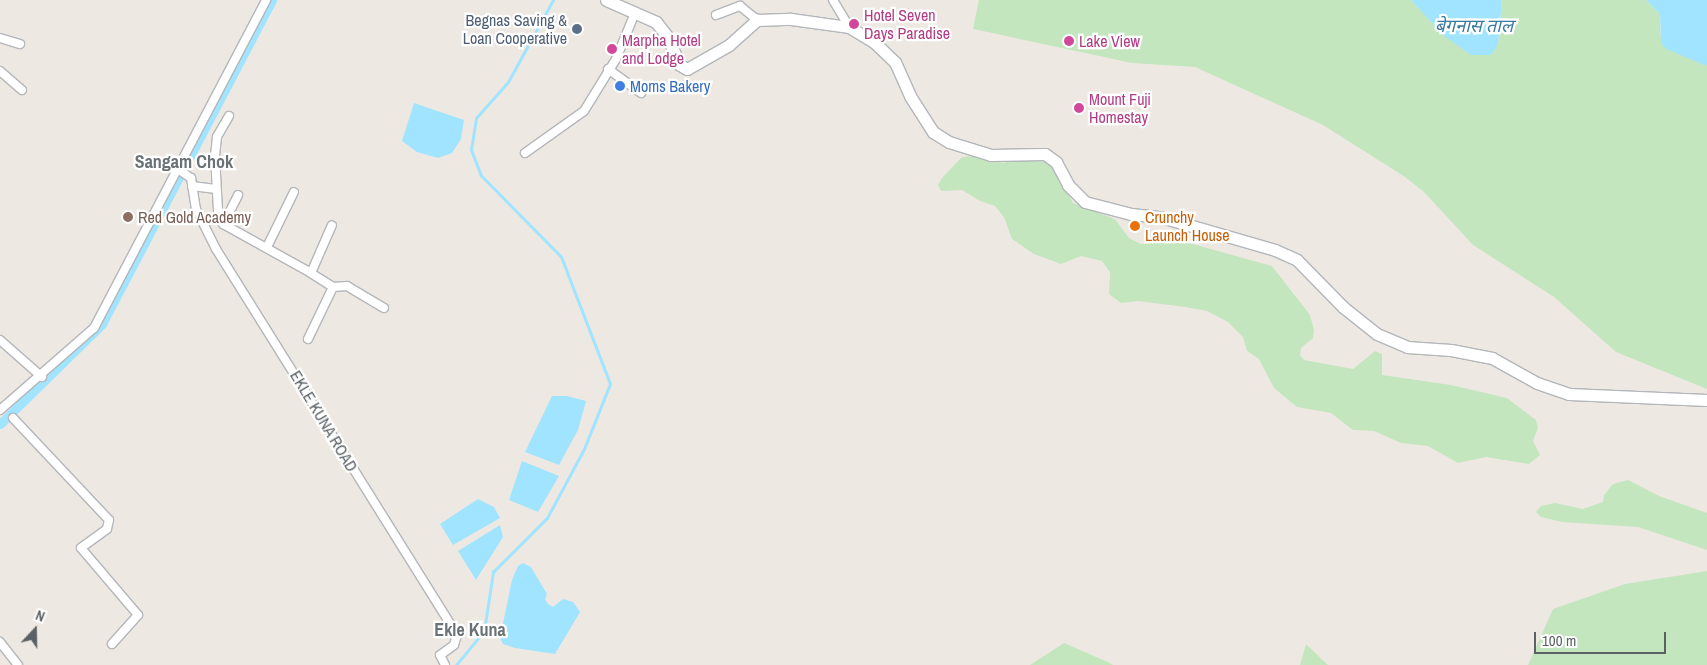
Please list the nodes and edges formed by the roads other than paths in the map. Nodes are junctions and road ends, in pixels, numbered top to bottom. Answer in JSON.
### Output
{"nodes":[{"id":1,"x":266,"y":0,"type":"edge"},
{"id":2,"x":606,"y":0,"type":"edge"},
{"id":3,"x":833,"y":0,"type":"edge"},
{"id":4,"x":635,"y":13,"type":"junction"},
{"id":5,"x":716,"y":16,"type":"dead end"},
{"id":6,"x":757,"y":20,"type":"junction"},
{"id":7,"x":849,"y":27,"type":"junction"},
{"id":8,"x":0,"y":38,"type":"edge"},
{"id":9,"x":20,"y":44,"type":"dead end"},
{"id":10,"x":608,"y":69,"type":"junction"},
{"id":11,"x":0,"y":71,"type":"edge"},
{"id":12,"x":22,"y":90,"type":"dead end"},
{"id":13,"x":641,"y":93,"type":"dead end"},
{"id":14,"x":229,"y":116,"type":"dead end"},
{"id":15,"x":525,"y":153,"type":"dead end"},
{"id":16,"x":178,"y":169,"type":"junction"},
{"id":17,"x":191,"y":182,"type":"junction"},
{"id":18,"x":216,"y":189,"type":"junction"},
{"id":19,"x":294,"y":192,"type":"dead end"},
{"id":20,"x":238,"y":195,"type":"dead end"},
{"id":21,"x":221,"y":218,"type":"junction"},
{"id":22,"x":332,"y":225,"type":"dead end"},
{"id":23,"x":267,"y":247,"type":"junction"},
{"id":24,"x":311,"y":273,"type":"junction"},
{"id":25,"x":333,"y":287,"type":"junction"},
{"id":26,"x":384,"y":308,"type":"dead end"},
{"id":27,"x":308,"y":339,"type":"dead end"},
{"id":28,"x":0,"y":340,"type":"edge"},
{"id":29,"x":42,"y":377,"type":"junction"},
{"id":30,"x":1707,"y":400,"type":"edge"},
{"id":31,"x":0,"y":410,"type":"edge"},
{"id":32,"x":14,"y":418,"type":"dead end"},
{"id":33,"x":0,"y":642,"type":"edge"},
{"id":34,"x":112,"y":644,"type":"dead end"},
{"id":35,"x":18,"y":665,"type":"edge"},
{"id":36,"x":445,"y":665,"type":"edge"}],
"edges":[{"from":1,"to":16,"type":"street"},
{"from":2,"to":4,"type":"main road"},
{"from":3,"to":7,"type":"street"},
{"from":4,"to":6,"type":"main road"},
{"from":4,"to":10,"type":"street"},
{"from":5,"to":6,"type":"street"},
{"from":6,"to":7,"type":"main road"},
{"from":7,"to":30,"type":"main road"},
{"from":8,"to":9,"type":"street"},
{"from":10,"to":13,"type":"street"},
{"from":10,"to":15,"type":"street"},
{"from":11,"to":12,"type":"street"},
{"from":14,"to":18,"type":"street"},
{"from":16,"to":17,"type":"street"},
{"from":16,"to":29,"type":"street"},
{"from":17,"to":18,"type":"street"},
{"from":17,"to":36,"type":"street","name":"EKLE KUNA ROAD"},
{"from":18,"to":21,"type":"street"},
{"from":19,"to":23,"type":"street"},
{"from":20,"to":21,"type":"street"},
{"from":21,"to":23,"type":"street"},
{"from":22,"to":24,"type":"street"},
{"from":23,"to":24,"type":"street"},
{"from":24,"to":25,"type":"street"},
{"from":25,"to":26,"type":"street"},
{"from":25,"to":27,"type":"street"},
{"from":28,"to":29,"type":"street"},
{"from":29,"to":31,"type":"street"},
{"from":32,"to":34,"type":"street"},
{"from":33,"to":35,"type":"street"}]}
